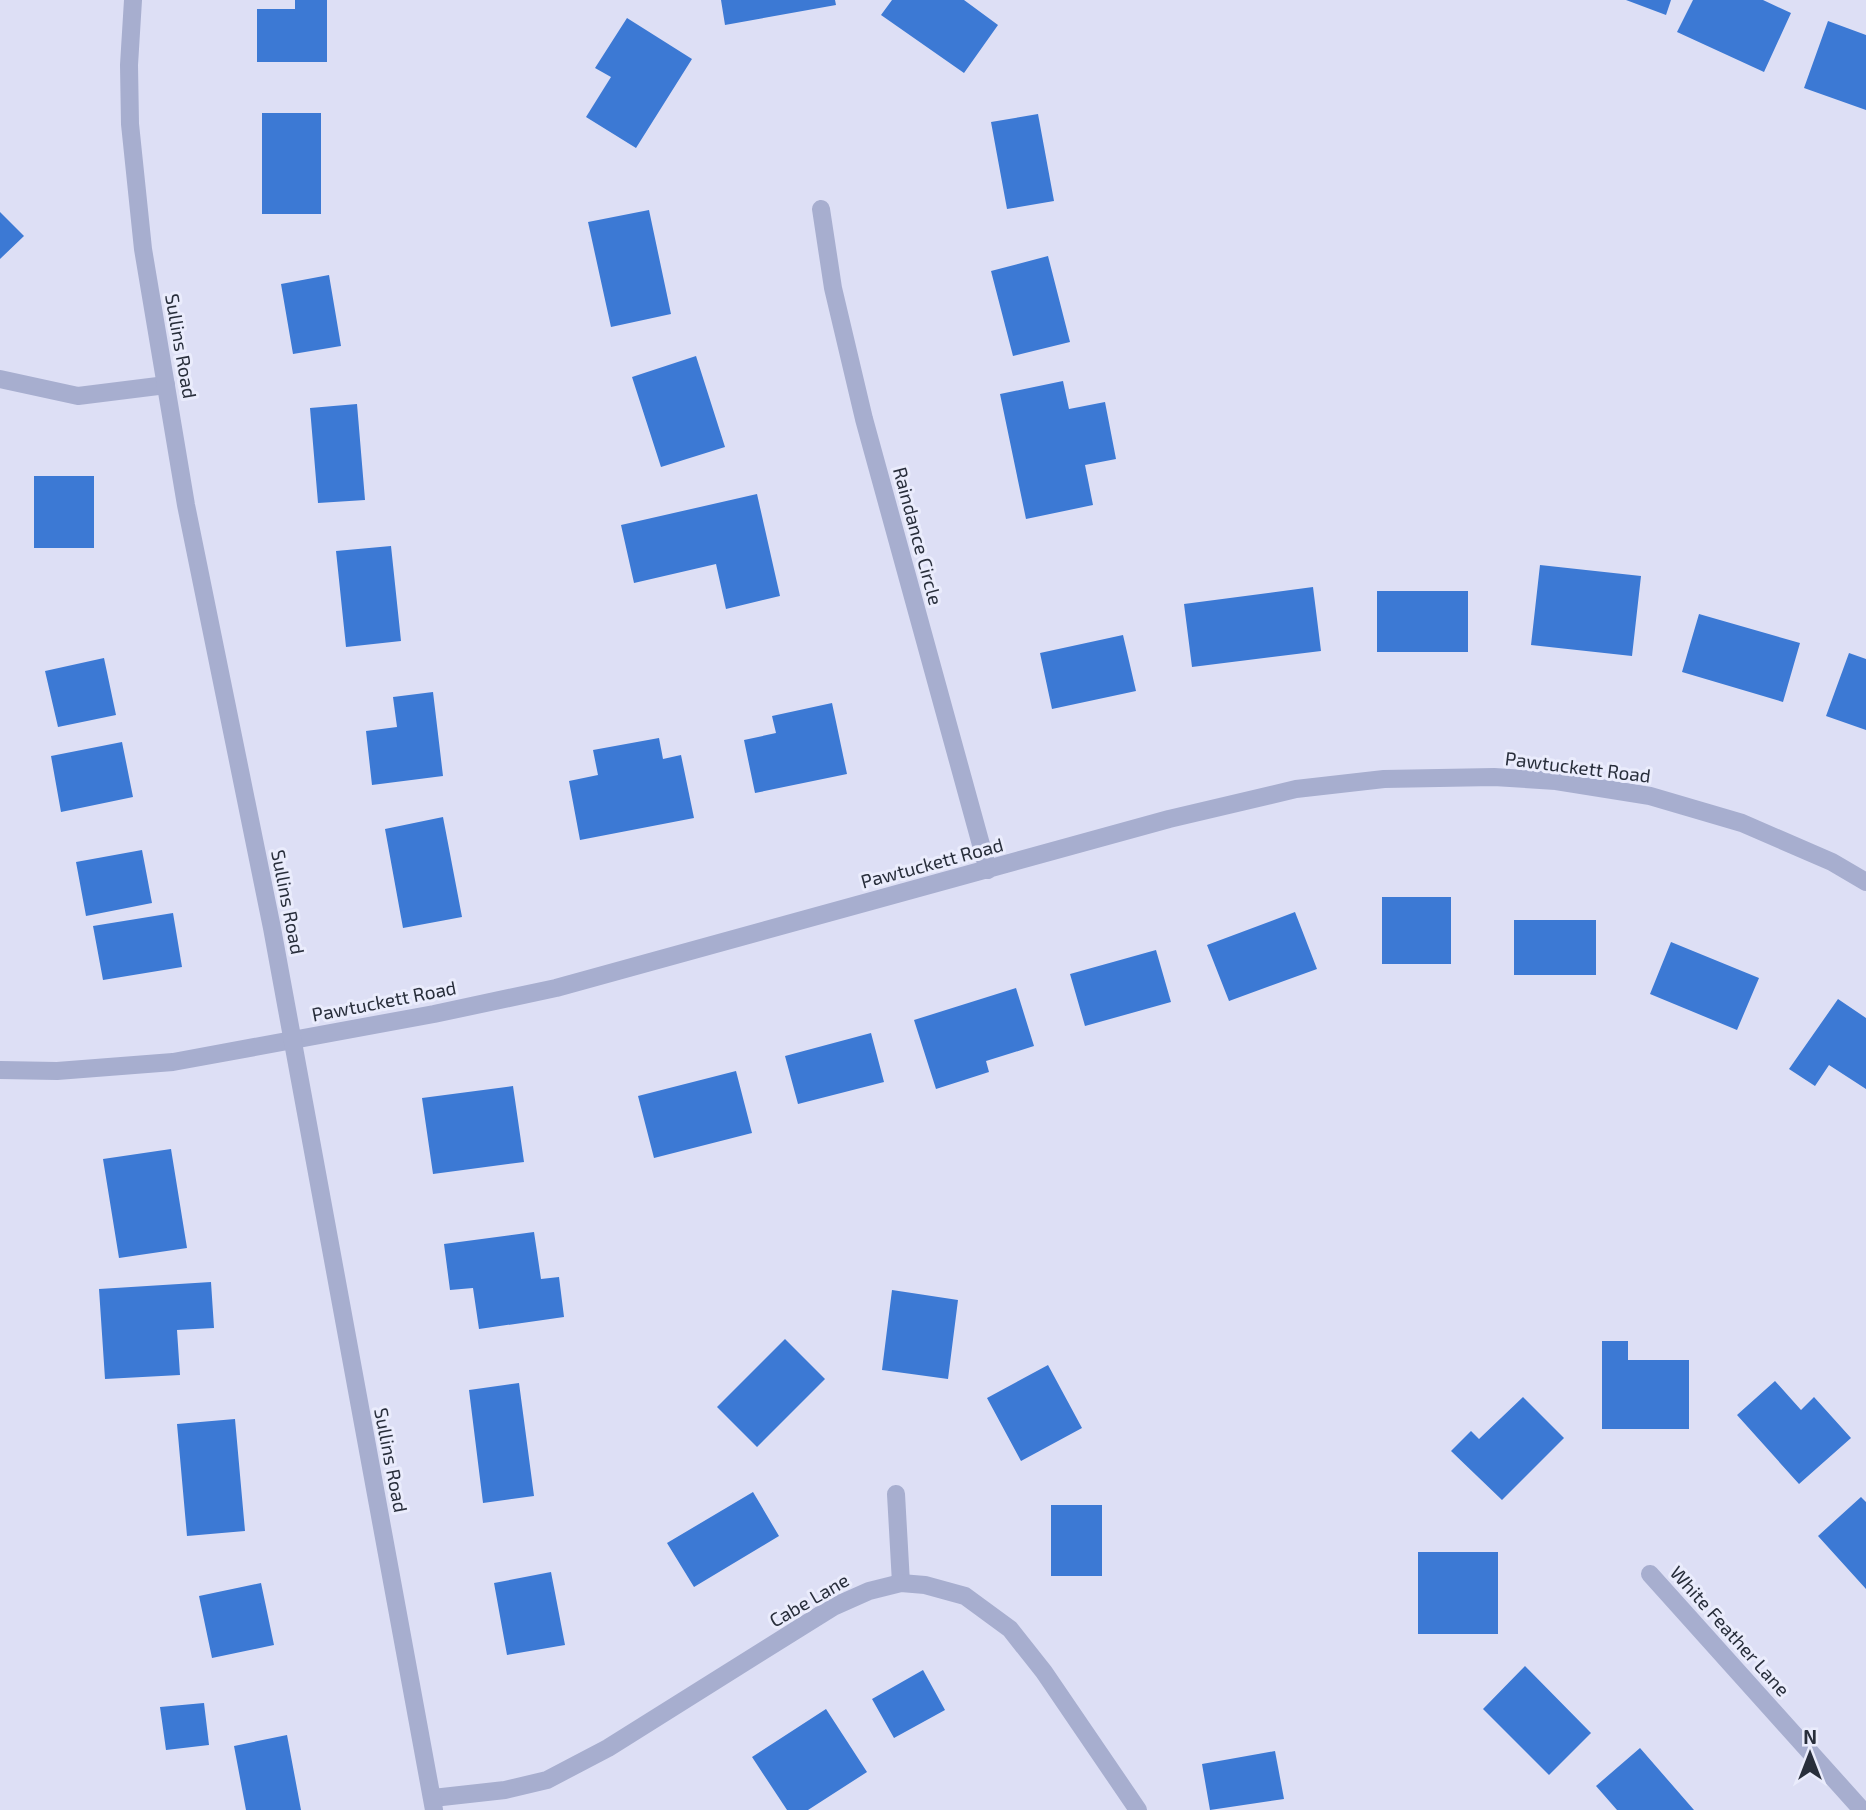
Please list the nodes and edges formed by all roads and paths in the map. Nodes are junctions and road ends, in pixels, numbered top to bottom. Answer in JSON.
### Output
{"nodes":[{"id":1,"x":133,"y":0,"type":"edge"},
{"id":2,"x":821,"y":209,"type":"dead end"},
{"id":3,"x":0,"y":379,"type":"edge"},
{"id":4,"x":166,"y":385,"type":"junction"},
{"id":5,"x":988,"y":870,"type":"junction"},
{"id":6,"x":1866,"y":882,"type":"edge"},
{"id":7,"x":292,"y":1040,"type":"junction"},
{"id":8,"x":0,"y":1070,"type":"edge"},
{"id":9,"x":896,"y":1494,"type":"dead end"},
{"id":10,"x":1650,"y":1574,"type":"dead end"},
{"id":11,"x":901,"y":1583,"type":"junction"},
{"id":12,"x":434,"y":1804,"type":"edge"},
{"id":13,"x":1138,"y":1810,"type":"edge"},
{"id":14,"x":1862,"y":1810,"type":"edge"}],
"edges":[{"from":1,"to":4,"type":"street","name":"Sullins Road"},
{"from":2,"to":5,"type":"street","name":"Raindance Circle"},
{"from":3,"to":4,"type":"street"},
{"from":4,"to":7,"type":"street","name":"Sullins Road"},
{"from":5,"to":6,"type":"street","name":"Pawtuckett Road"},
{"from":5,"to":7,"type":"street","name":"Pawtuckett Road"},
{"from":7,"to":8,"type":"street","name":"Pawtuckett Road"},
{"from":7,"to":12,"type":"street","name":"Sullins Road"},
{"from":9,"to":11,"type":"street"},
{"from":10,"to":14,"type":"street","name":"White Feather Lane"},
{"from":11,"to":12,"type":"street","name":"Cabe Lane"},
{"from":11,"to":13,"type":"street","name":"Cabe Lane"}]}
